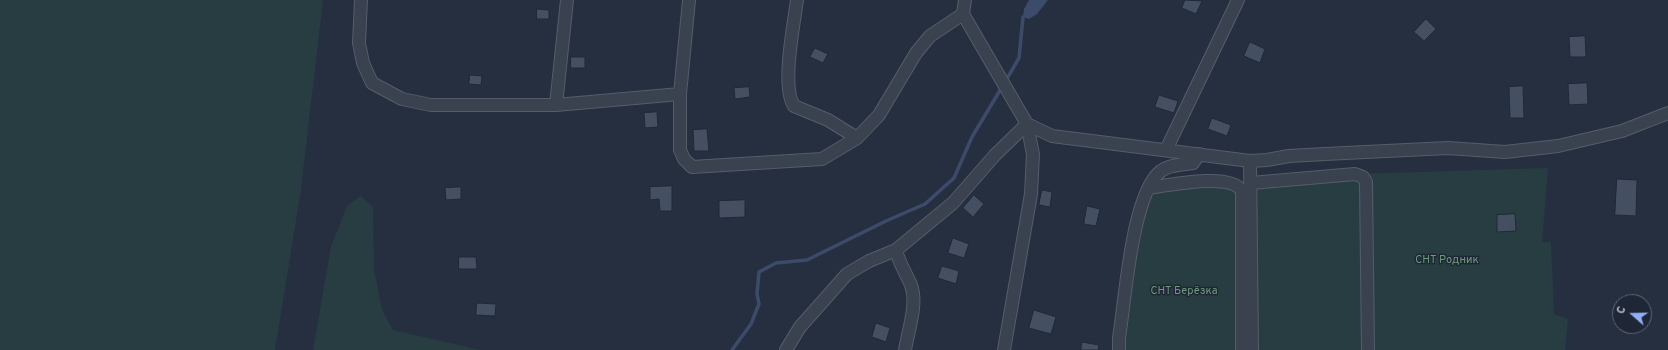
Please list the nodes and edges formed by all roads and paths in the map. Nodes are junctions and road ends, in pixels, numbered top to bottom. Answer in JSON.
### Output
{"nodes":[{"id":1,"x":360,"y":0,"type":"edge"},
{"id":2,"x":567,"y":0,"type":"edge"},
{"id":3,"x":689,"y":0,"type":"edge"},
{"id":4,"x":797,"y":0,"type":"edge"},
{"id":5,"x":966,"y":0,"type":"edge"},
{"id":6,"x":1238,"y":0,"type":"edge"},
{"id":7,"x":963,"y":14,"type":"junction"},
{"id":8,"x":680,"y":94,"type":"junction"},
{"id":9,"x":556,"y":105,"type":"junction"},
{"id":10,"x":1668,"y":113,"type":"edge"},
{"id":11,"x":1027,"y":124,"type":"junction"},
{"id":12,"x":857,"y":138,"type":"junction"},
{"id":13,"x":1166,"y":150,"type":"junction"},
{"id":14,"x":1198,"y":154,"type":"junction"},
{"id":15,"x":1250,"y":161,"type":"junction"},
{"id":16,"x":1250,"y":183,"type":"junction"},
{"id":17,"x":1149,"y":188,"type":"junction"},
{"id":18,"x":896,"y":250,"type":"junction"},
{"id":19,"x":786,"y":350,"type":"edge"},
{"id":20,"x":905,"y":350,"type":"edge"},
{"id":21,"x":1004,"y":350,"type":"edge"},
{"id":22,"x":1120,"y":350,"type":"edge"},
{"id":23,"x":1242,"y":350,"type":"edge"},
{"id":24,"x":1252,"y":350,"type":"edge"},
{"id":25,"x":1368,"y":350,"type":"edge"}],
"edges":[{"from":1,"to":9,"type":"street"},
{"from":2,"to":9,"type":"street"},
{"from":3,"to":8,"type":"street"},
{"from":4,"to":12,"type":"street"},
{"from":5,"to":7,"type":"street"},
{"from":6,"to":13,"type":"street"},
{"from":7,"to":11,"type":"street"},
{"from":7,"to":12,"type":"street"},
{"from":8,"to":9,"type":"street"},
{"from":8,"to":12,"type":"street"},
{"from":10,"to":15,"type":"street"},
{"from":11,"to":13,"type":"street"},
{"from":11,"to":18,"type":"street"},
{"from":11,"to":21,"type":"street"},
{"from":13,"to":14,"type":"street"},
{"from":14,"to":15,"type":"street"},
{"from":14,"to":17,"type":"street"},
{"from":15,"to":16,"type":"street"},
{"from":16,"to":24,"type":"street"},
{"from":16,"to":25,"type":"street"},
{"from":17,"to":22,"type":"street"},
{"from":17,"to":23,"type":"street"},
{"from":18,"to":19,"type":"street"},
{"from":18,"to":20,"type":"street"}]}
